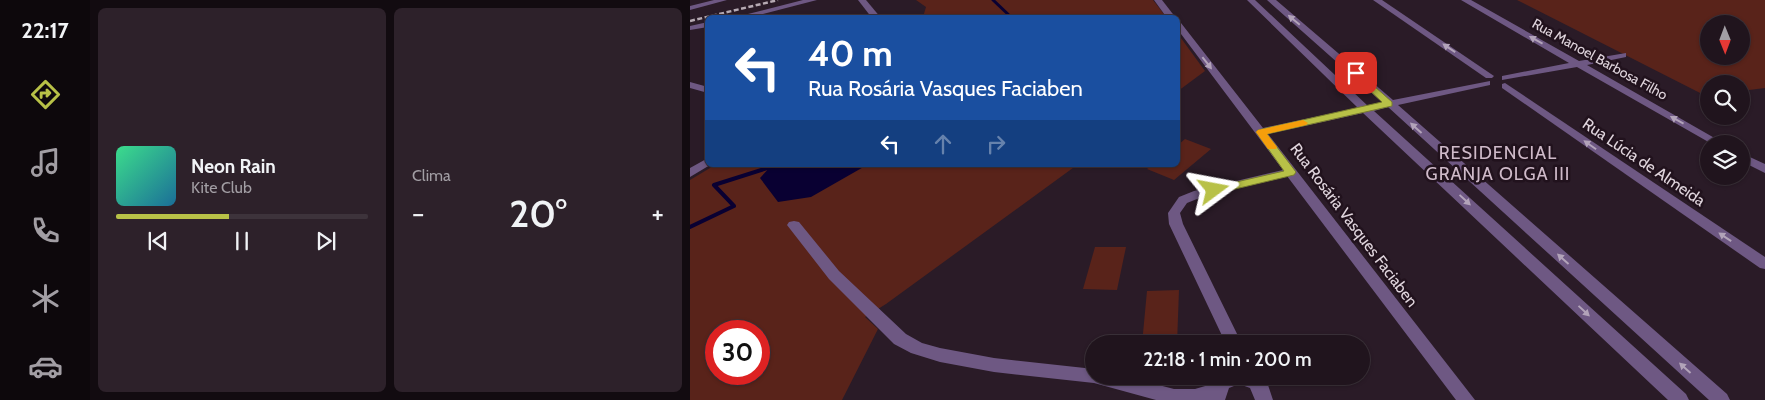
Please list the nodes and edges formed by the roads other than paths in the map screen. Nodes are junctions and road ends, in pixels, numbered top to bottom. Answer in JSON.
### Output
{"nodes":[{"id":1,"x":722,"y":0,"type":"edge"},
{"id":2,"x":813,"y":0,"type":"edge"},
{"id":3,"x":862,"y":0,"type":"edge"},
{"id":4,"x":1158,"y":0,"type":"edge"},
{"id":5,"x":1250,"y":0,"type":"edge"},
{"id":6,"x":1271,"y":0,"type":"edge"},
{"id":7,"x":1377,"y":0,"type":"edge"},
{"id":8,"x":1465,"y":0,"type":"edge"},
{"id":9,"x":690,"y":8,"type":"edge"},
{"id":10,"x":749,"y":15,"type":"edge"},
{"id":11,"x":874,"y":15,"type":"edge"},
{"id":12,"x":1170,"y":15,"type":"edge"},
{"id":13,"x":705,"y":25,"type":"edge"},
{"id":14,"x":690,"y":28,"type":"edge"},
{"id":15,"x":1180,"y":28,"type":"edge"},
{"id":16,"x":1623,"y":55,"type":"dead end"},
{"id":17,"x":1578,"y":64,"type":"junction"},
{"id":18,"x":1488,"y":79,"type":"junction"},
{"id":19,"x":1505,"y":82,"type":"junction"},
{"id":20,"x":690,"y":85,"type":"edge"},
{"id":21,"x":705,"y":89,"type":"edge"},
{"id":22,"x":1389,"y":104,"type":"junction"},
{"id":23,"x":1366,"y":109,"type":"junction"},
{"id":24,"x":1261,"y":132,"type":"junction"},
{"id":25,"x":1704,"y":135,"type":"edge"},
{"id":26,"x":1750,"y":161,"type":"edge"},
{"id":27,"x":705,"y":163,"type":"edge"},
{"id":28,"x":1765,"y":169,"type":"edge"},
{"id":29,"x":1290,"y":172,"type":"junction"},
{"id":30,"x":690,"y":173,"type":"edge"},
{"id":31,"x":794,"y":225,"type":"dead end"},
{"id":32,"x":1765,"y":264,"type":"edge"},
{"id":33,"x":1230,"y":335,"type":"edge"},
{"id":34,"x":1085,"y":375,"type":"edge"},
{"id":35,"x":1130,"y":385,"type":"edge"},
{"id":36,"x":1223,"y":387,"type":"edge"},
{"id":37,"x":1260,"y":390,"type":"edge"},
{"id":38,"x":1177,"y":397,"type":"edge"},
{"id":39,"x":1466,"y":400,"type":"edge"},
{"id":40,"x":1680,"y":400,"type":"edge"},
{"id":41,"x":1721,"y":400,"type":"edge"}],
"edges":[{"from":1,"to":9,"type":"street"},
{"from":2,"to":10,"type":"street"},
{"from":3,"to":11,"type":"street"},
{"from":4,"to":12,"type":"street"},
{"from":5,"to":23,"type":"street"},
{"from":22,"to":6,"type":"street","one_way":true},
{"from":18,"to":7,"type":"street","one_way":true},
{"from":17,"to":8,"type":"street","name":"Rua Manoel Barbosa Filho","one_way":true},
{"from":13,"to":14,"type":"street"},
{"from":15,"to":24,"type":"street","name":"Rua Rosária Vasques Faciaben","one_way":true},
{"from":16,"to":17,"type":"street"},
{"from":17,"to":19,"type":"street"},
{"from":25,"to":17,"type":"street","name":"Rua Manoel Barbosa Filho","one_way":true},
{"from":18,"to":19,"type":"street"},
{"from":18,"to":22,"type":"street"},
{"from":32,"to":19,"type":"street","name":"Rua Lúcia de Almeida","one_way":true},
{"from":20,"to":21,"type":"street"},
{"from":22,"to":23,"type":"street"},
{"from":41,"to":22,"type":"street","one_way":true},
{"from":23,"to":24,"type":"street"},
{"from":23,"to":40,"type":"street","one_way":true},
{"from":24,"to":29,"type":"street","name":"Rua Rosária Vasques Faciaben"},
{"from":26,"to":28,"type":"street"},
{"from":27,"to":30,"type":"street"},
{"from":29,"to":33,"type":"street"},
{"from":29,"to":39,"type":"street","name":"Rua Rosária Vasques Faciaben"},
{"from":31,"to":34,"type":"street"},
{"from":35,"to":38,"type":"street"},
{"from":36,"to":37,"type":"street"},
{"from":36,"to":38,"type":"street"}]}
